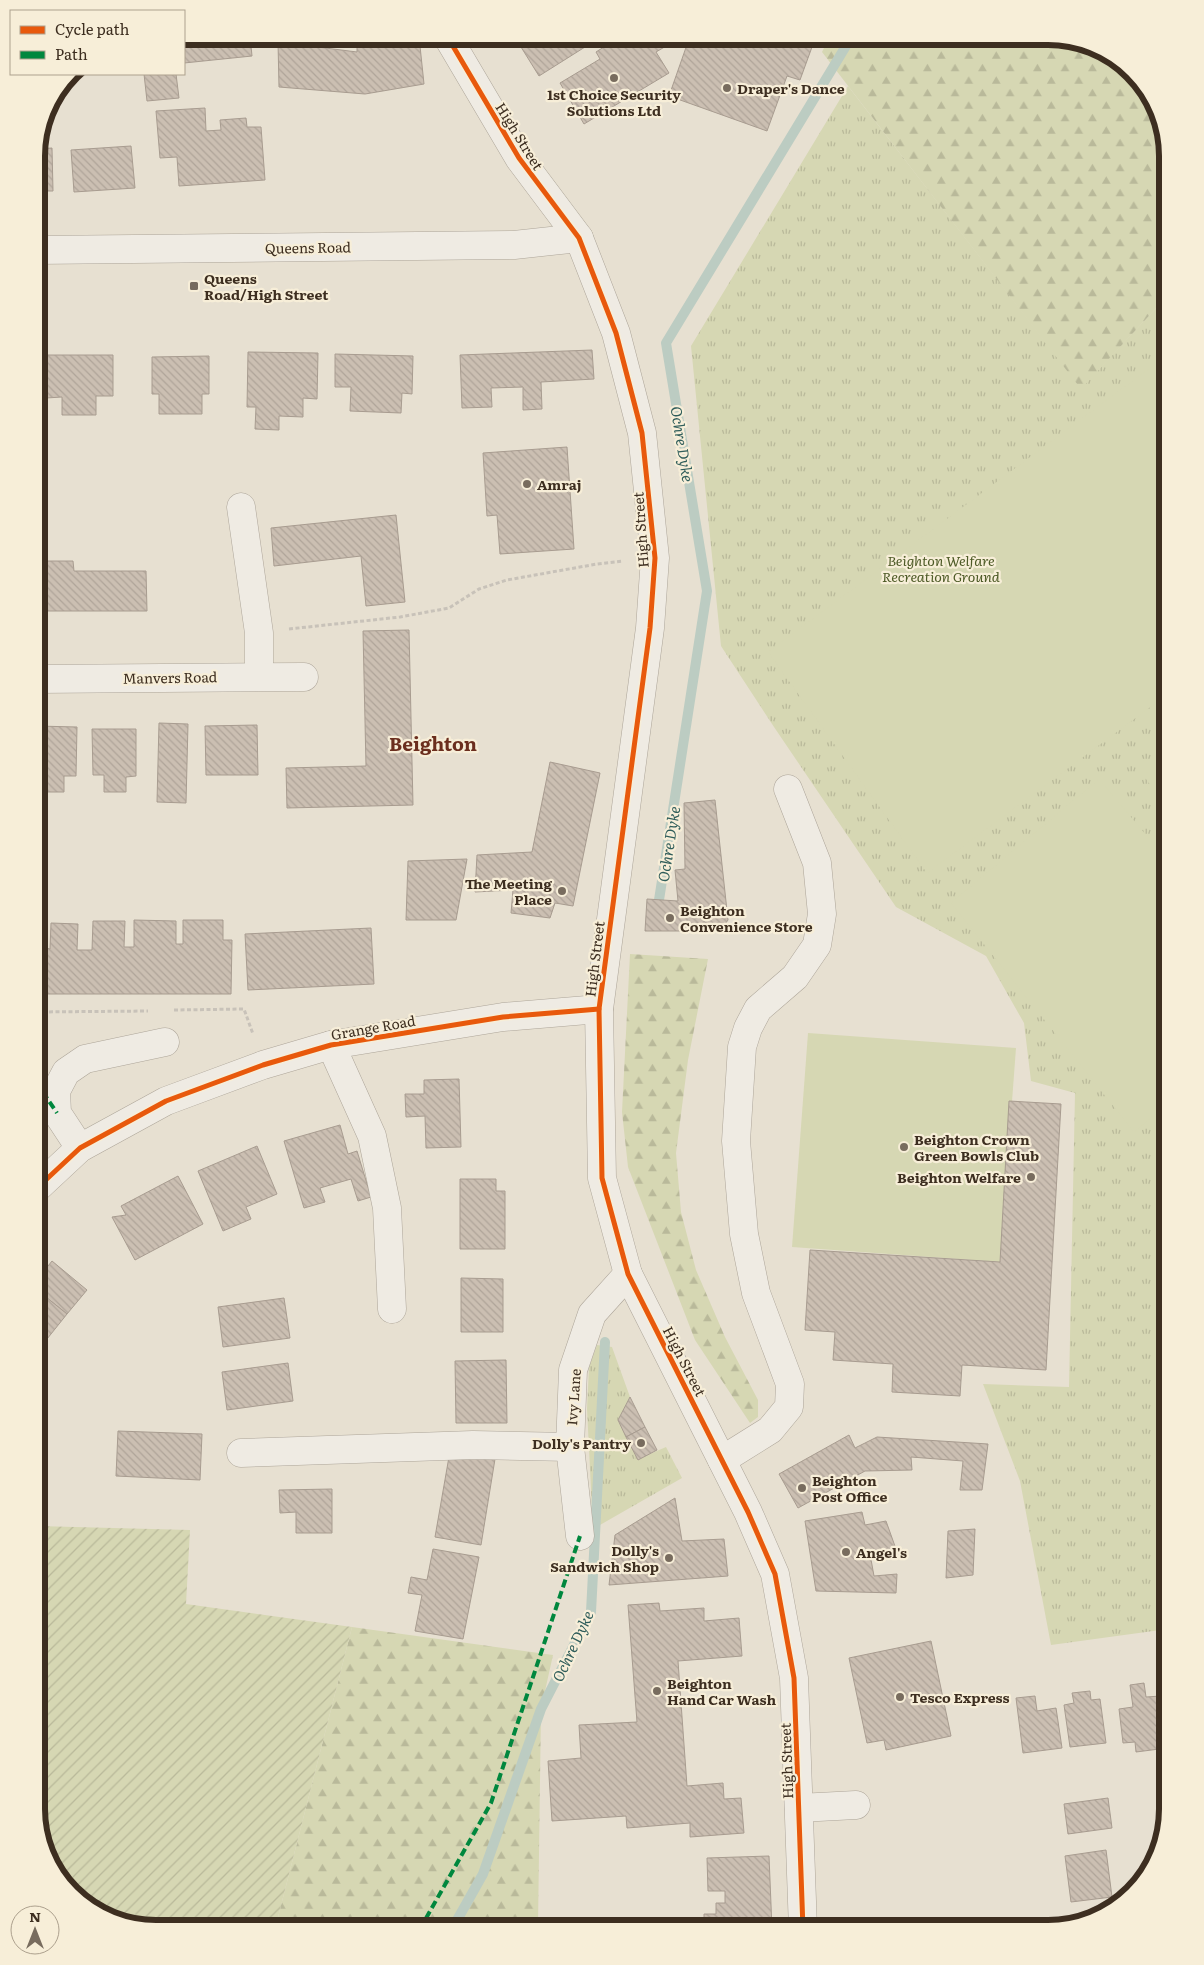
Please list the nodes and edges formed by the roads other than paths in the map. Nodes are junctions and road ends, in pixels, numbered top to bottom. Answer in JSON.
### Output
{"nodes":[{"id":1,"x":452,"y":45,"type":"edge"},
{"id":2,"x":579,"y":238,"type":"junction"},
{"id":3,"x":45,"y":250,"type":"edge"},
{"id":4,"x":242,"y":507,"type":"dead end"},
{"id":5,"x":259,"y":676,"type":"junction"},
{"id":6,"x":304,"y":677,"type":"dead end"},
{"id":7,"x":45,"y":679,"type":"edge"},
{"id":8,"x":788,"y":789,"type":"dead end"},
{"id":9,"x":598,"y":1009,"type":"junction"},
{"id":10,"x":165,"y":1042,"type":"dead end"},
{"id":11,"x":331,"y":1045,"type":"junction"},
{"id":12,"x":80,"y":1148,"type":"junction"},
{"id":13,"x":45,"y":1181,"type":"edge"},
{"id":14,"x":628,"y":1274,"type":"junction"},
{"id":15,"x":392,"y":1309,"type":"dead end"},
{"id":16,"x":570,"y":1447,"type":"junction"},
{"id":17,"x":242,"y":1453,"type":"dead end"},
{"id":18,"x":722,"y":1460,"type":"junction"},
{"id":19,"x":580,"y":1536,"type":"dead end"},
{"id":20,"x":856,"y":1805,"type":"dead end"},
{"id":21,"x":799,"y":1808,"type":"junction"},
{"id":22,"x":803,"y":1920,"type":"edge"}],
"edges":[{"from":1,"to":2,"type":"street","name":"High Street"},
{"from":2,"to":3,"type":"street","name":"Queens Road"},
{"from":2,"to":9,"type":"street","name":"High Street"},
{"from":4,"to":5,"type":"street"},
{"from":5,"to":6,"type":"street","name":"Manvers Road"},
{"from":5,"to":7,"type":"street","name":"Manvers Road"},
{"from":8,"to":18,"type":"street"},
{"from":9,"to":11,"type":"street","name":"Grange Road"},
{"from":9,"to":14,"type":"street","name":"High Street"},
{"from":10,"to":12,"type":"street"},
{"from":11,"to":12,"type":"street","name":"Grange Road"},
{"from":11,"to":15,"type":"street","name":"Grange Road"},
{"from":12,"to":13,"type":"street","name":"Grange Road"},
{"from":14,"to":16,"type":"street","name":"Ivy Lane"},
{"from":14,"to":18,"type":"street","name":"High Street"},
{"from":16,"to":17,"type":"street"},
{"from":16,"to":19,"type":"street","name":"Ivy Lane"},
{"from":18,"to":21,"type":"street","name":"High Street"},
{"from":20,"to":21,"type":"street"},
{"from":21,"to":22,"type":"street","name":"High Street"}]}
